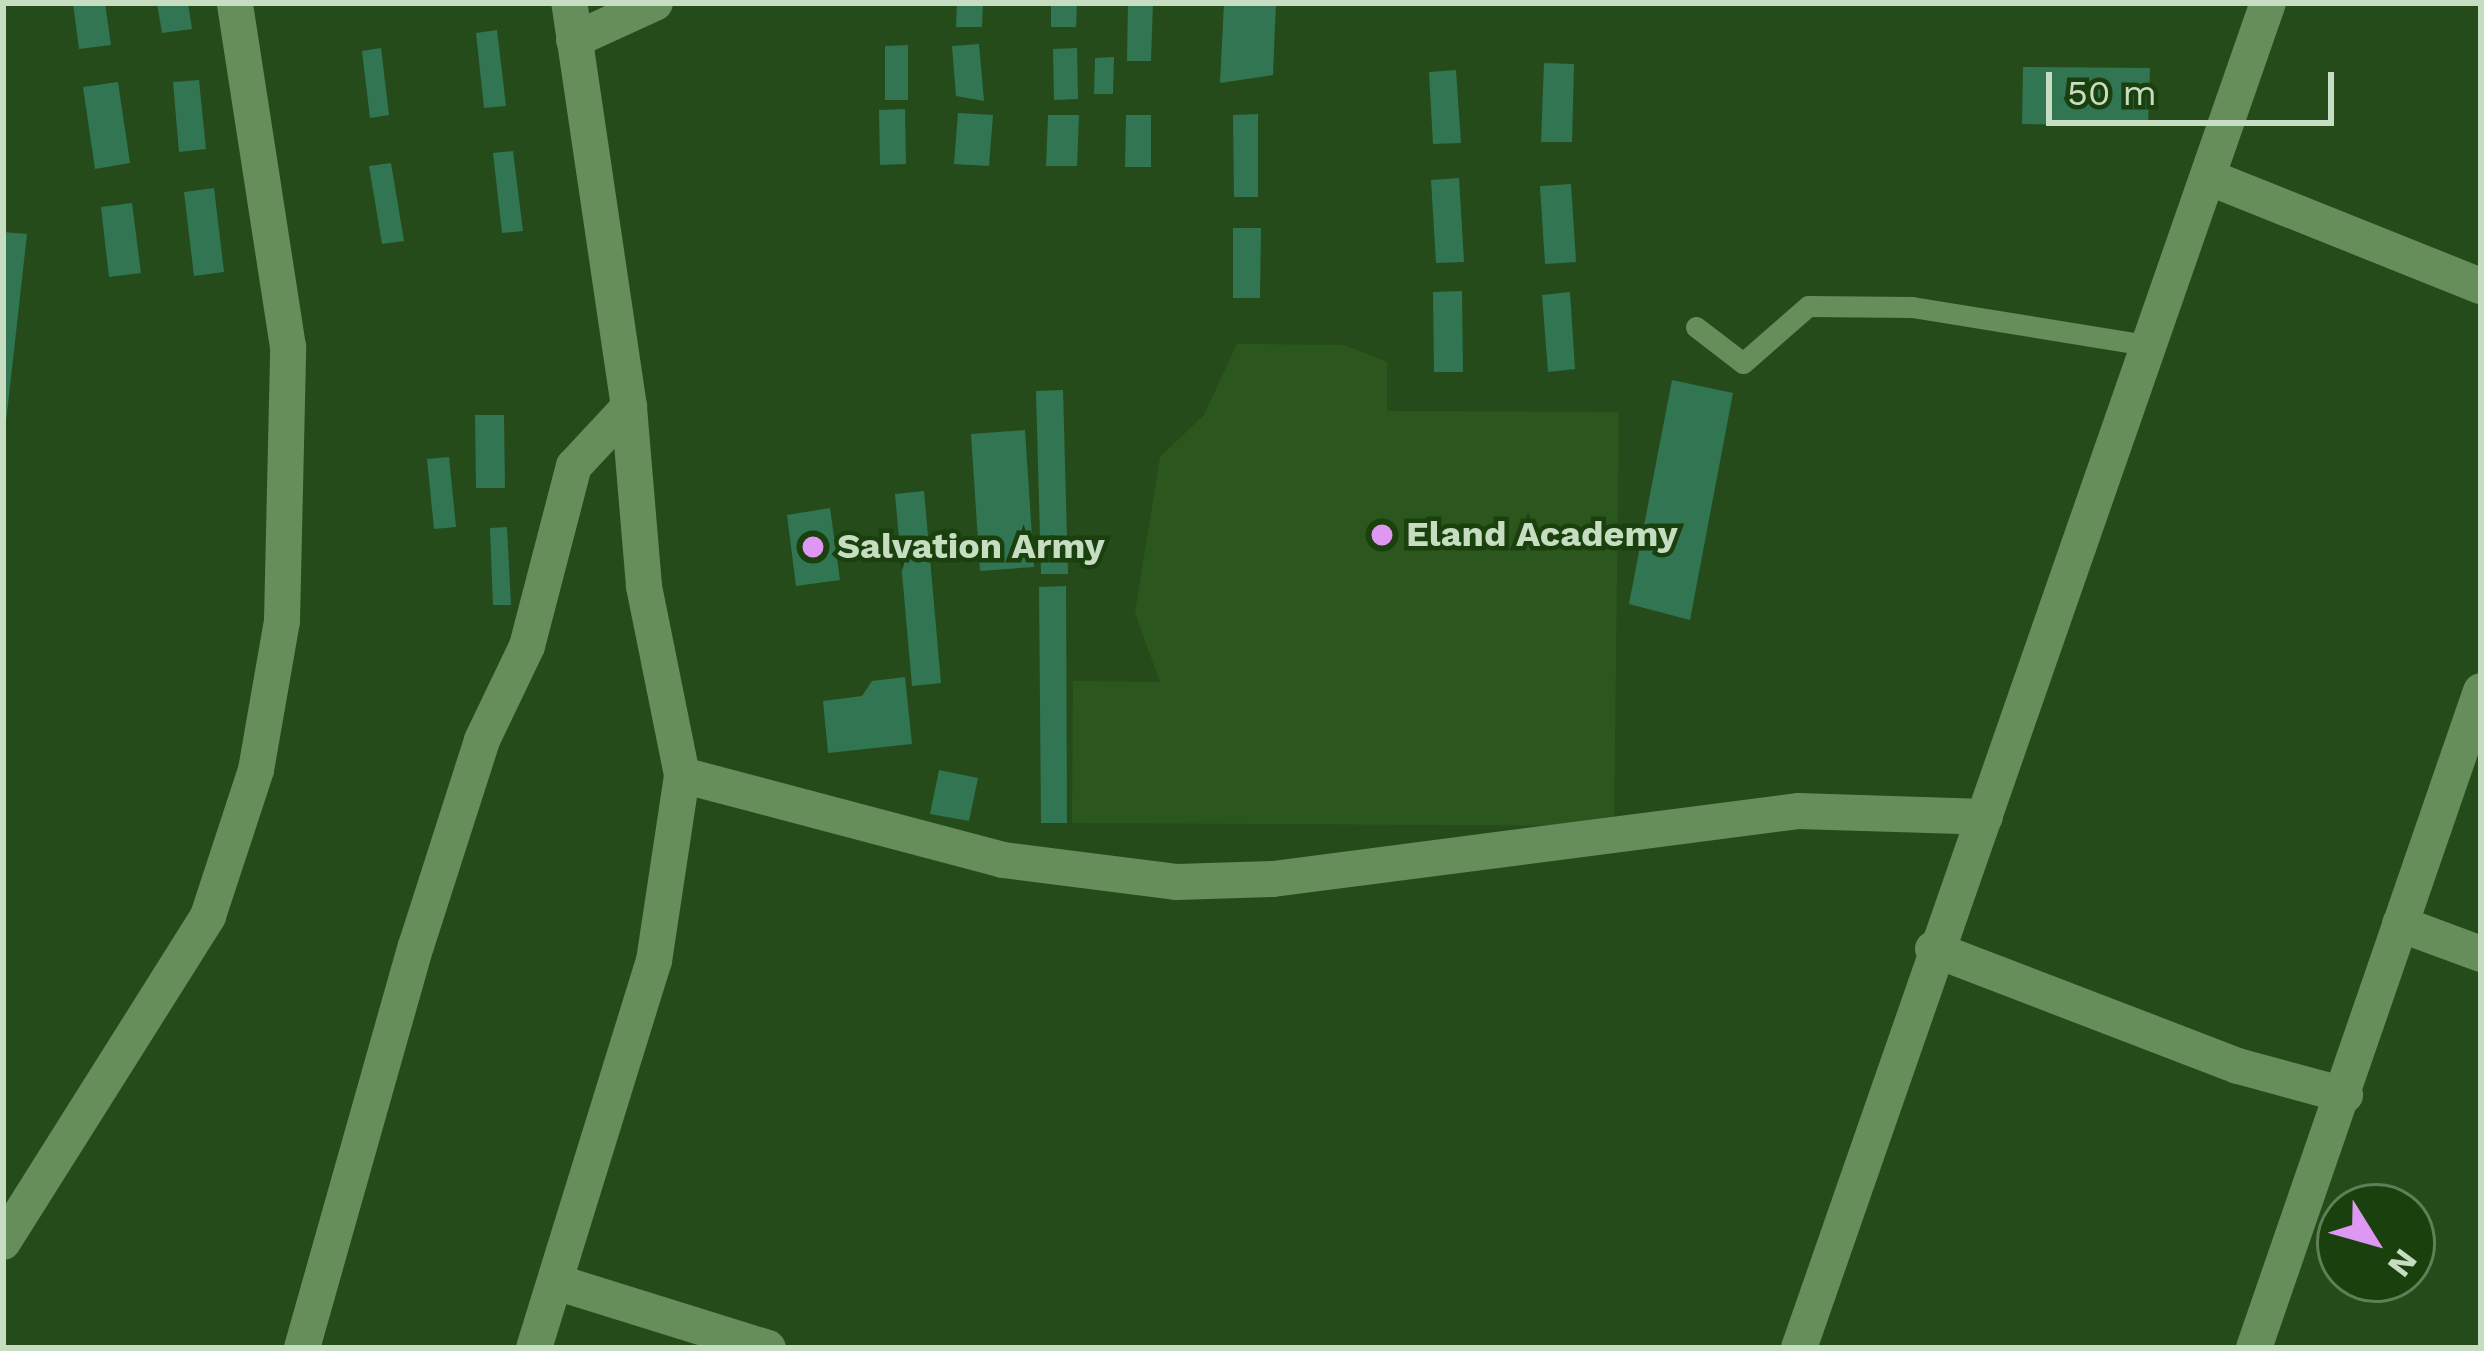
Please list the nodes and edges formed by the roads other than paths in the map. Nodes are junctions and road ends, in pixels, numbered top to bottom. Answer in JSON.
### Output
{"nodes":[{"id":1,"x":235,"y":3,"type":"edge"},
{"id":2,"x":569,"y":3,"type":"edge"},
{"id":3,"x":655,"y":3,"type":"edge"},
{"id":4,"x":2268,"y":3,"type":"edge"},
{"id":5,"x":574,"y":40,"type":"junction"},
{"id":6,"x":2207,"y":177,"type":"junction"},
{"id":7,"x":2481,"y":286,"type":"edge"},
{"id":8,"x":1696,"y":327,"type":"dead end"},
{"id":9,"x":2147,"y":345,"type":"junction"},
{"id":10,"x":629,"y":407,"type":"junction"},
{"id":11,"x":2481,"y":691,"type":"edge"},
{"id":12,"x":682,"y":775,"type":"junction"},
{"id":13,"x":1985,"y":817,"type":"junction"},
{"id":14,"x":2400,"y":925,"type":"junction"},
{"id":15,"x":1933,"y":949,"type":"junction"},
{"id":16,"x":2481,"y":954,"type":"edge"},
{"id":17,"x":2345,"y":1095,"type":"junction"},
{"id":18,"x":3,"y":1242,"type":"edge"},
{"id":19,"x":556,"y":1282,"type":"junction"},
{"id":20,"x":302,"y":1348,"type":"edge"},
{"id":21,"x":534,"y":1348,"type":"edge"},
{"id":22,"x":768,"y":1348,"type":"edge"},
{"id":23,"x":1798,"y":1348,"type":"edge"},
{"id":24,"x":2254,"y":1348,"type":"edge"}],
"edges":[{"from":1,"to":18,"type":"street"},
{"from":2,"to":5,"type":"street"},
{"from":3,"to":5,"type":"street"},
{"from":4,"to":6,"type":"street"},
{"from":5,"to":10,"type":"street"},
{"from":6,"to":7,"type":"street"},
{"from":6,"to":9,"type":"street"},
{"from":8,"to":9,"type":"lane"},
{"from":9,"to":13,"type":"street"},
{"from":10,"to":12,"type":"street"},
{"from":10,"to":20,"type":"street"},
{"from":11,"to":14,"type":"street"},
{"from":12,"to":13,"type":"street"},
{"from":12,"to":19,"type":"street"},
{"from":13,"to":15,"type":"street"},
{"from":14,"to":16,"type":"street"},
{"from":14,"to":17,"type":"street"},
{"from":15,"to":17,"type":"street"},
{"from":15,"to":23,"type":"street"},
{"from":17,"to":24,"type":"street"},
{"from":19,"to":21,"type":"street"},
{"from":19,"to":22,"type":"street"}]}
